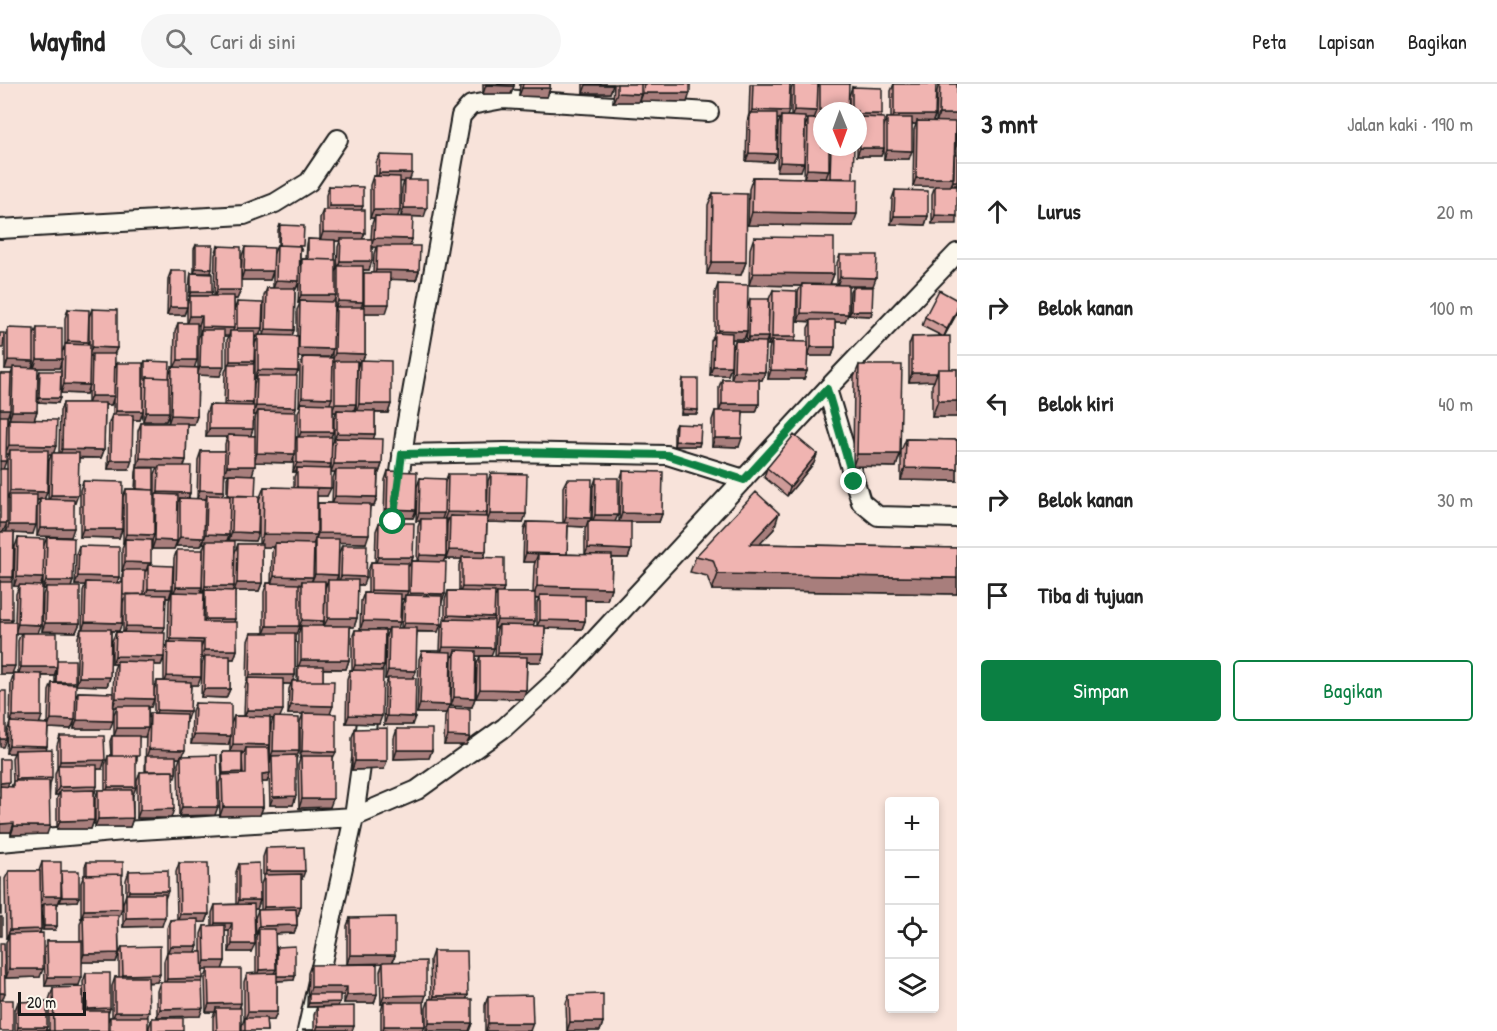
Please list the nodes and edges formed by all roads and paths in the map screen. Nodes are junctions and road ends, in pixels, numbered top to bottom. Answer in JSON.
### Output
{"nodes":[{"id":1,"x":709,"y":112,"type":"dead end"},
{"id":2,"x":338,"y":140,"type":"dead end"},
{"id":3,"x":0,"y":229,"type":"edge"},
{"id":4,"x":957,"y":253,"type":"edge"},
{"id":5,"x":827,"y":389,"type":"junction"},
{"id":6,"x":402,"y":454,"type":"junction"},
{"id":7,"x":744,"y":480,"type":"junction"},
{"id":8,"x":957,"y":518,"type":"edge"},
{"id":9,"x":387,"y":571,"type":"edge"},
{"id":10,"x":371,"y":688,"type":"edge"},
{"id":11,"x":354,"y":817,"type":"junction"},
{"id":12,"x":0,"y":842,"type":"edge"},
{"id":13,"x":307,"y":1031,"type":"edge"}],
"edges":[{"from":1,"to":6,"type":"street"},
{"from":2,"to":3,"type":"street"},
{"from":4,"to":5,"type":"street"},
{"from":5,"to":7,"type":"street"},
{"from":5,"to":8,"type":"street"},
{"from":6,"to":7,"type":"street"},
{"from":6,"to":9,"type":"street"},
{"from":7,"to":11,"type":"street"},
{"from":10,"to":11,"type":"street"},
{"from":11,"to":12,"type":"street"},
{"from":11,"to":13,"type":"street"}]}
